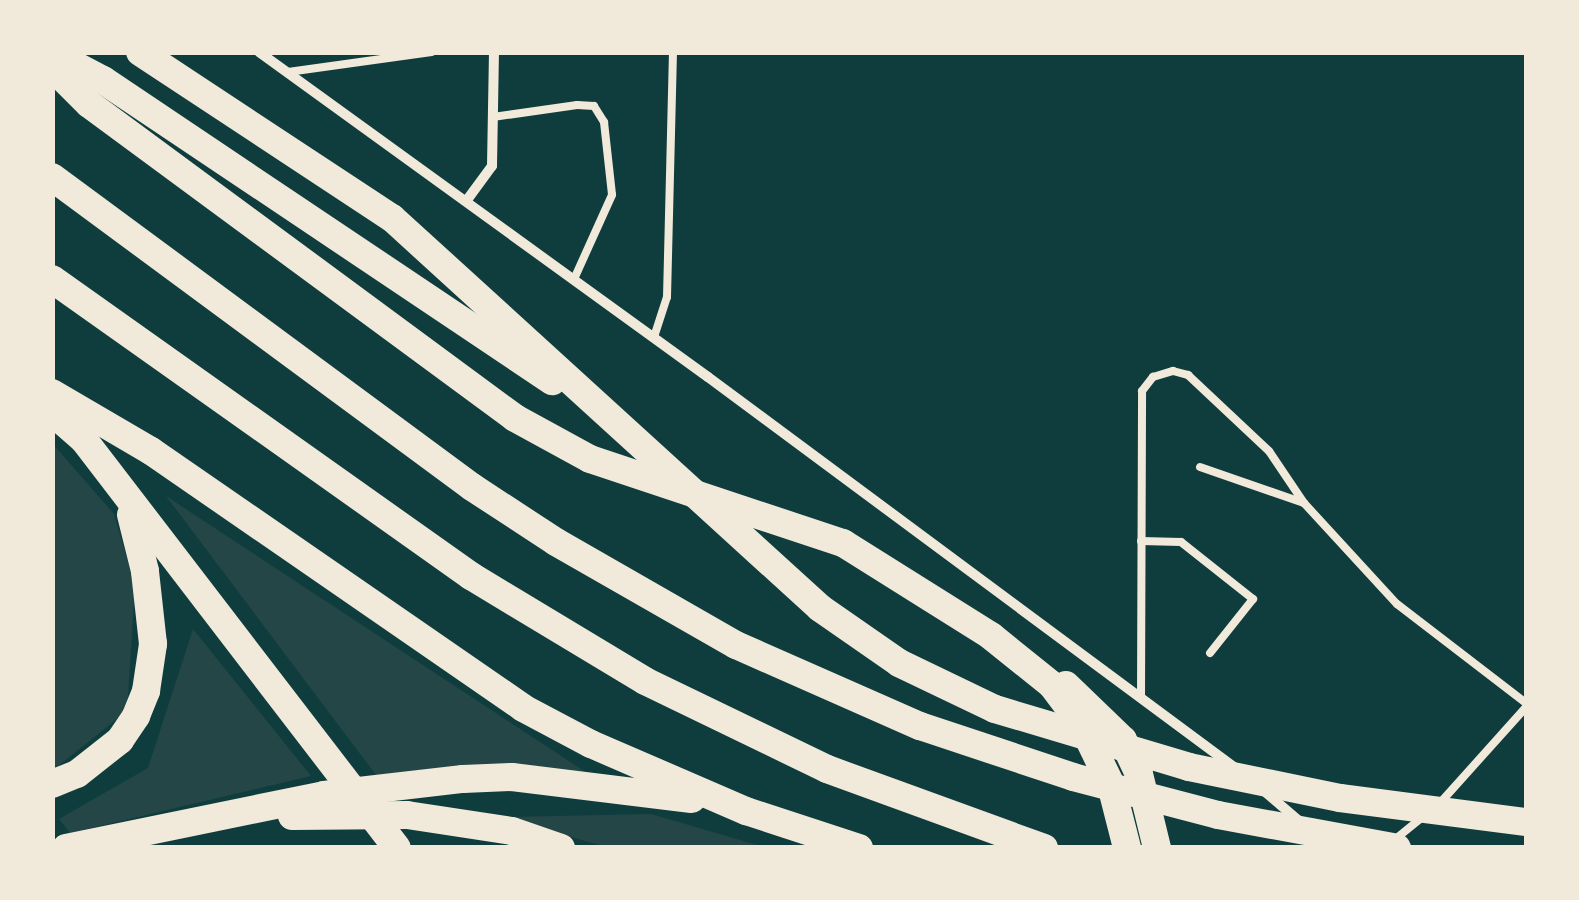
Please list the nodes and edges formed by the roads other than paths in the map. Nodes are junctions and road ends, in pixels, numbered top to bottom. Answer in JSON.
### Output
{"nodes":[{"id":1,"x":140,"y":52,"type":"edge"},
{"id":2,"x":259,"y":52,"type":"edge"},
{"id":3,"x":432,"y":52,"type":"edge"},
{"id":4,"x":494,"y":52,"type":"edge"},
{"id":5,"x":673,"y":52,"type":"edge"},
{"id":6,"x":52,"y":53,"type":"edge"},
{"id":7,"x":52,"y":67,"type":"edge"},
{"id":8,"x":286,"y":72,"type":"junction"},
{"id":9,"x":493,"y":117,"type":"junction"},
{"id":10,"x":52,"y":177,"type":"edge"},
{"id":11,"x":467,"y":200,"type":"junction"},
{"id":12,"x":52,"y":279,"type":"edge"},
{"id":13,"x":574,"y":279,"type":"junction"},
{"id":14,"x":654,"y":337,"type":"junction"},
{"id":15,"x":52,"y":393,"type":"edge"},
{"id":16,"x":52,"y":412,"type":"edge"},
{"id":17,"x":607,"y":418,"type":"junction"},
{"id":18,"x":1200,"y":467,"type":"dead end"},
{"id":19,"x":1304,"y":503,"type":"junction"},
{"id":20,"x":128,"y":504,"type":"junction"},
{"id":21,"x":1141,"y":541,"type":"junction"},
{"id":22,"x":1210,"y":653,"type":"dead end"},
{"id":23,"x":1030,"y":665,"type":"junction"},
{"id":24,"x":1141,"y":696,"type":"junction"},
{"id":25,"x":1526,"y":705,"type":"edge"},
{"id":26,"x":52,"y":784,"type":"edge"},
{"id":27,"x":331,"y":804,"type":"junction"},
{"id":28,"x":1282,"y":807,"type":"junction"},
{"id":29,"x":746,"y":811,"type":"junction"},
{"id":30,"x":1526,"y":822,"type":"edge"},
{"id":31,"x":66,"y":845,"type":"edge"},
{"id":32,"x":397,"y":848,"type":"edge"},
{"id":33,"x":561,"y":848,"type":"edge"},
{"id":34,"x":859,"y":848,"type":"edge"},
{"id":35,"x":1044,"y":848,"type":"edge"},
{"id":36,"x":1128,"y":848,"type":"edge"},
{"id":37,"x":1157,"y":848,"type":"edge"},
{"id":38,"x":1306,"y":848,"type":"edge"},
{"id":39,"x":1330,"y":848,"type":"edge"},
{"id":40,"x":1386,"y":848,"type":"edge"},
{"id":41,"x":1397,"y":848,"type":"edge"}],
"edges":[{"from":1,"to":17,"type":"highway"},
{"from":2,"to":8,"type":"street"},
{"from":3,"to":8,"type":"lane"},
{"from":4,"to":9,"type":"street"},
{"from":5,"to":14,"type":"lane"},
{"from":6,"to":17,"type":"highway"},
{"from":7,"to":23,"type":"highway"},
{"from":8,"to":11,"type":"street"},
{"from":9,"to":11,"type":"street"},
{"from":9,"to":13,"type":"lane"},
{"from":10,"to":41,"type":"highway"},
{"from":11,"to":13,"type":"street"},
{"from":12,"to":35,"type":"highway"},
{"from":13,"to":14,"type":"street"},
{"from":14,"to":24,"type":"street"},
{"from":15,"to":29,"type":"highway"},
{"from":16,"to":20,"type":"highway"},
{"from":17,"to":30,"type":"highway"},
{"from":18,"to":19,"type":"lane"},
{"from":19,"to":21,"type":"lane"},
{"from":19,"to":25,"type":"lane"},
{"from":20,"to":26,"type":"highway"},
{"from":20,"to":32,"type":"highway"},
{"from":21,"to":22,"type":"lane"},
{"from":21,"to":24,"type":"lane"},
{"from":23,"to":36,"type":"highway"},
{"from":23,"to":37,"type":"highway"},
{"from":24,"to":28,"type":"street"},
{"from":25,"to":40,"type":"lane"},
{"from":27,"to":29,"type":"highway"},
{"from":27,"to":31,"type":"highway"},
{"from":27,"to":33,"type":"highway"},
{"from":28,"to":38,"type":"street"},
{"from":28,"to":39,"type":"street"},
{"from":29,"to":34,"type":"highway"}]}
